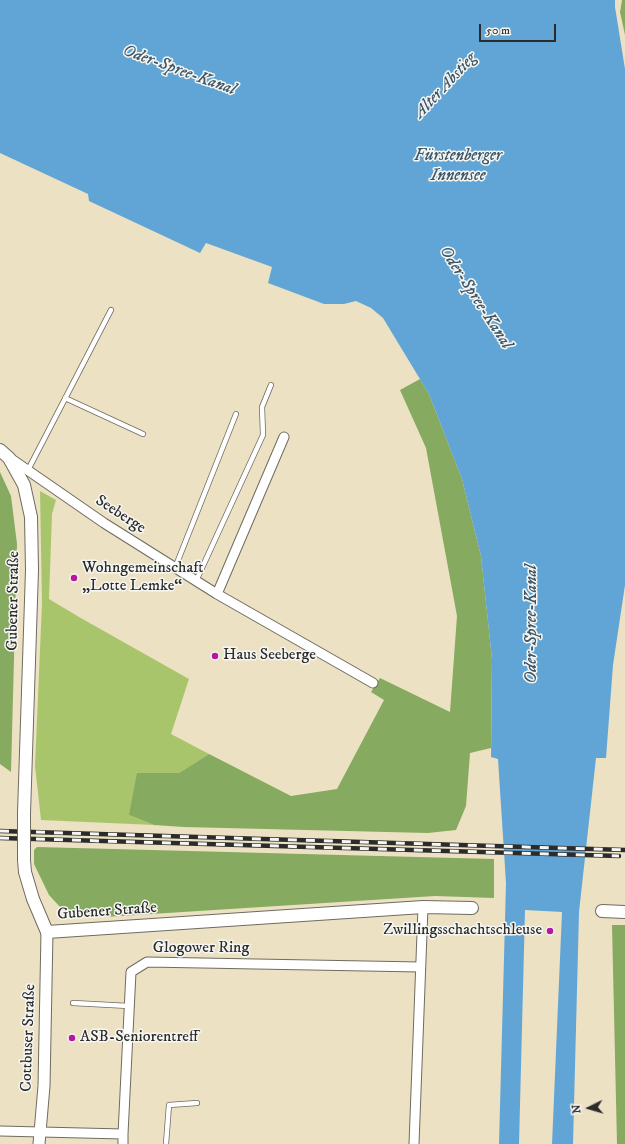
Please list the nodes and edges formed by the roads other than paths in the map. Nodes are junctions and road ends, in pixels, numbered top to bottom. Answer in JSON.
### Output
{"nodes":[{"id":1,"x":111,"y":310,"type":"dead end"},
{"id":2,"x":271,"y":385,"type":"dead end"},
{"id":3,"x":65,"y":398,"type":"junction"},
{"id":4,"x":236,"y":414,"type":"dead end"},
{"id":5,"x":142,"y":434,"type":"dead end"},
{"id":6,"x":284,"y":437,"type":"dead end"},
{"id":7,"x":5,"y":454,"type":"edge"},
{"id":8,"x":28,"y":470,"type":"junction"},
{"id":9,"x":175,"y":568,"type":"junction"},
{"id":10,"x":196,"y":581,"type":"junction"},
{"id":11,"x":217,"y":594,"type":"junction"},
{"id":12,"x":373,"y":683,"type":"dead end"},
{"id":13,"x":423,"y":906,"type":"junction"},
{"id":14,"x":472,"y":908,"type":"dead end"},
{"id":15,"x":602,"y":911,"type":"dead end"},
{"id":16,"x":625,"y":912,"type":"edge"},
{"id":17,"x":47,"y":932,"type":"junction"},
{"id":18,"x":420,"y":967,"type":"junction"},
{"id":19,"x":74,"y":1003,"type":"dead end"},
{"id":20,"x":129,"y":1006,"type":"junction"},
{"id":21,"x":197,"y":1103,"type":"dead end"},
{"id":22,"x":0,"y":1131,"type":"edge"},
{"id":23,"x":123,"y":1134,"type":"junction"},
{"id":24,"x":40,"y":1138,"type":"edge"},
{"id":25,"x":123,"y":1144,"type":"edge"},
{"id":26,"x":166,"y":1144,"type":"edge"},
{"id":27,"x":414,"y":1144,"type":"edge"}],
"edges":[{"from":1,"to":3,"type":"lane"},
{"from":2,"to":10,"type":"lane"},
{"from":3,"to":5,"type":"lane"},
{"from":3,"to":8,"type":"lane"},
{"from":4,"to":9,"type":"lane"},
{"from":6,"to":11,"type":"street"},
{"from":7,"to":8,"type":"street","name":"Seeberge"},
{"from":7,"to":17,"type":"main road","name":"Gubener Straße","bridge":true},
{"from":8,"to":9,"type":"street","name":"Seeberge"},
{"from":9,"to":10,"type":"street","name":"Seeberge"},
{"from":10,"to":11,"type":"street","name":"Seeberge"},
{"from":11,"to":12,"type":"street","name":"Seeberge"},
{"from":13,"to":14,"type":"main road","name":"Gubener Straße"},
{"from":13,"to":17,"type":"main road","name":"Gubener Straße"},
{"from":13,"to":18,"type":"street"},
{"from":15,"to":16,"type":"main road"},
{"from":17,"to":24,"type":"street","name":"Cottbuser Straße"},
{"from":18,"to":20,"type":"street","name":"Glogower Ring"},
{"from":18,"to":27,"type":"street"},
{"from":19,"to":20,"type":"lane"},
{"from":20,"to":23,"type":"street","name":"Glogower Ring"},
{"from":21,"to":26,"type":"lane"},
{"from":22,"to":24,"type":"street"},
{"from":23,"to":24,"type":"street"},
{"from":23,"to":25,"type":"street","name":"Glogower Ring"}]}
